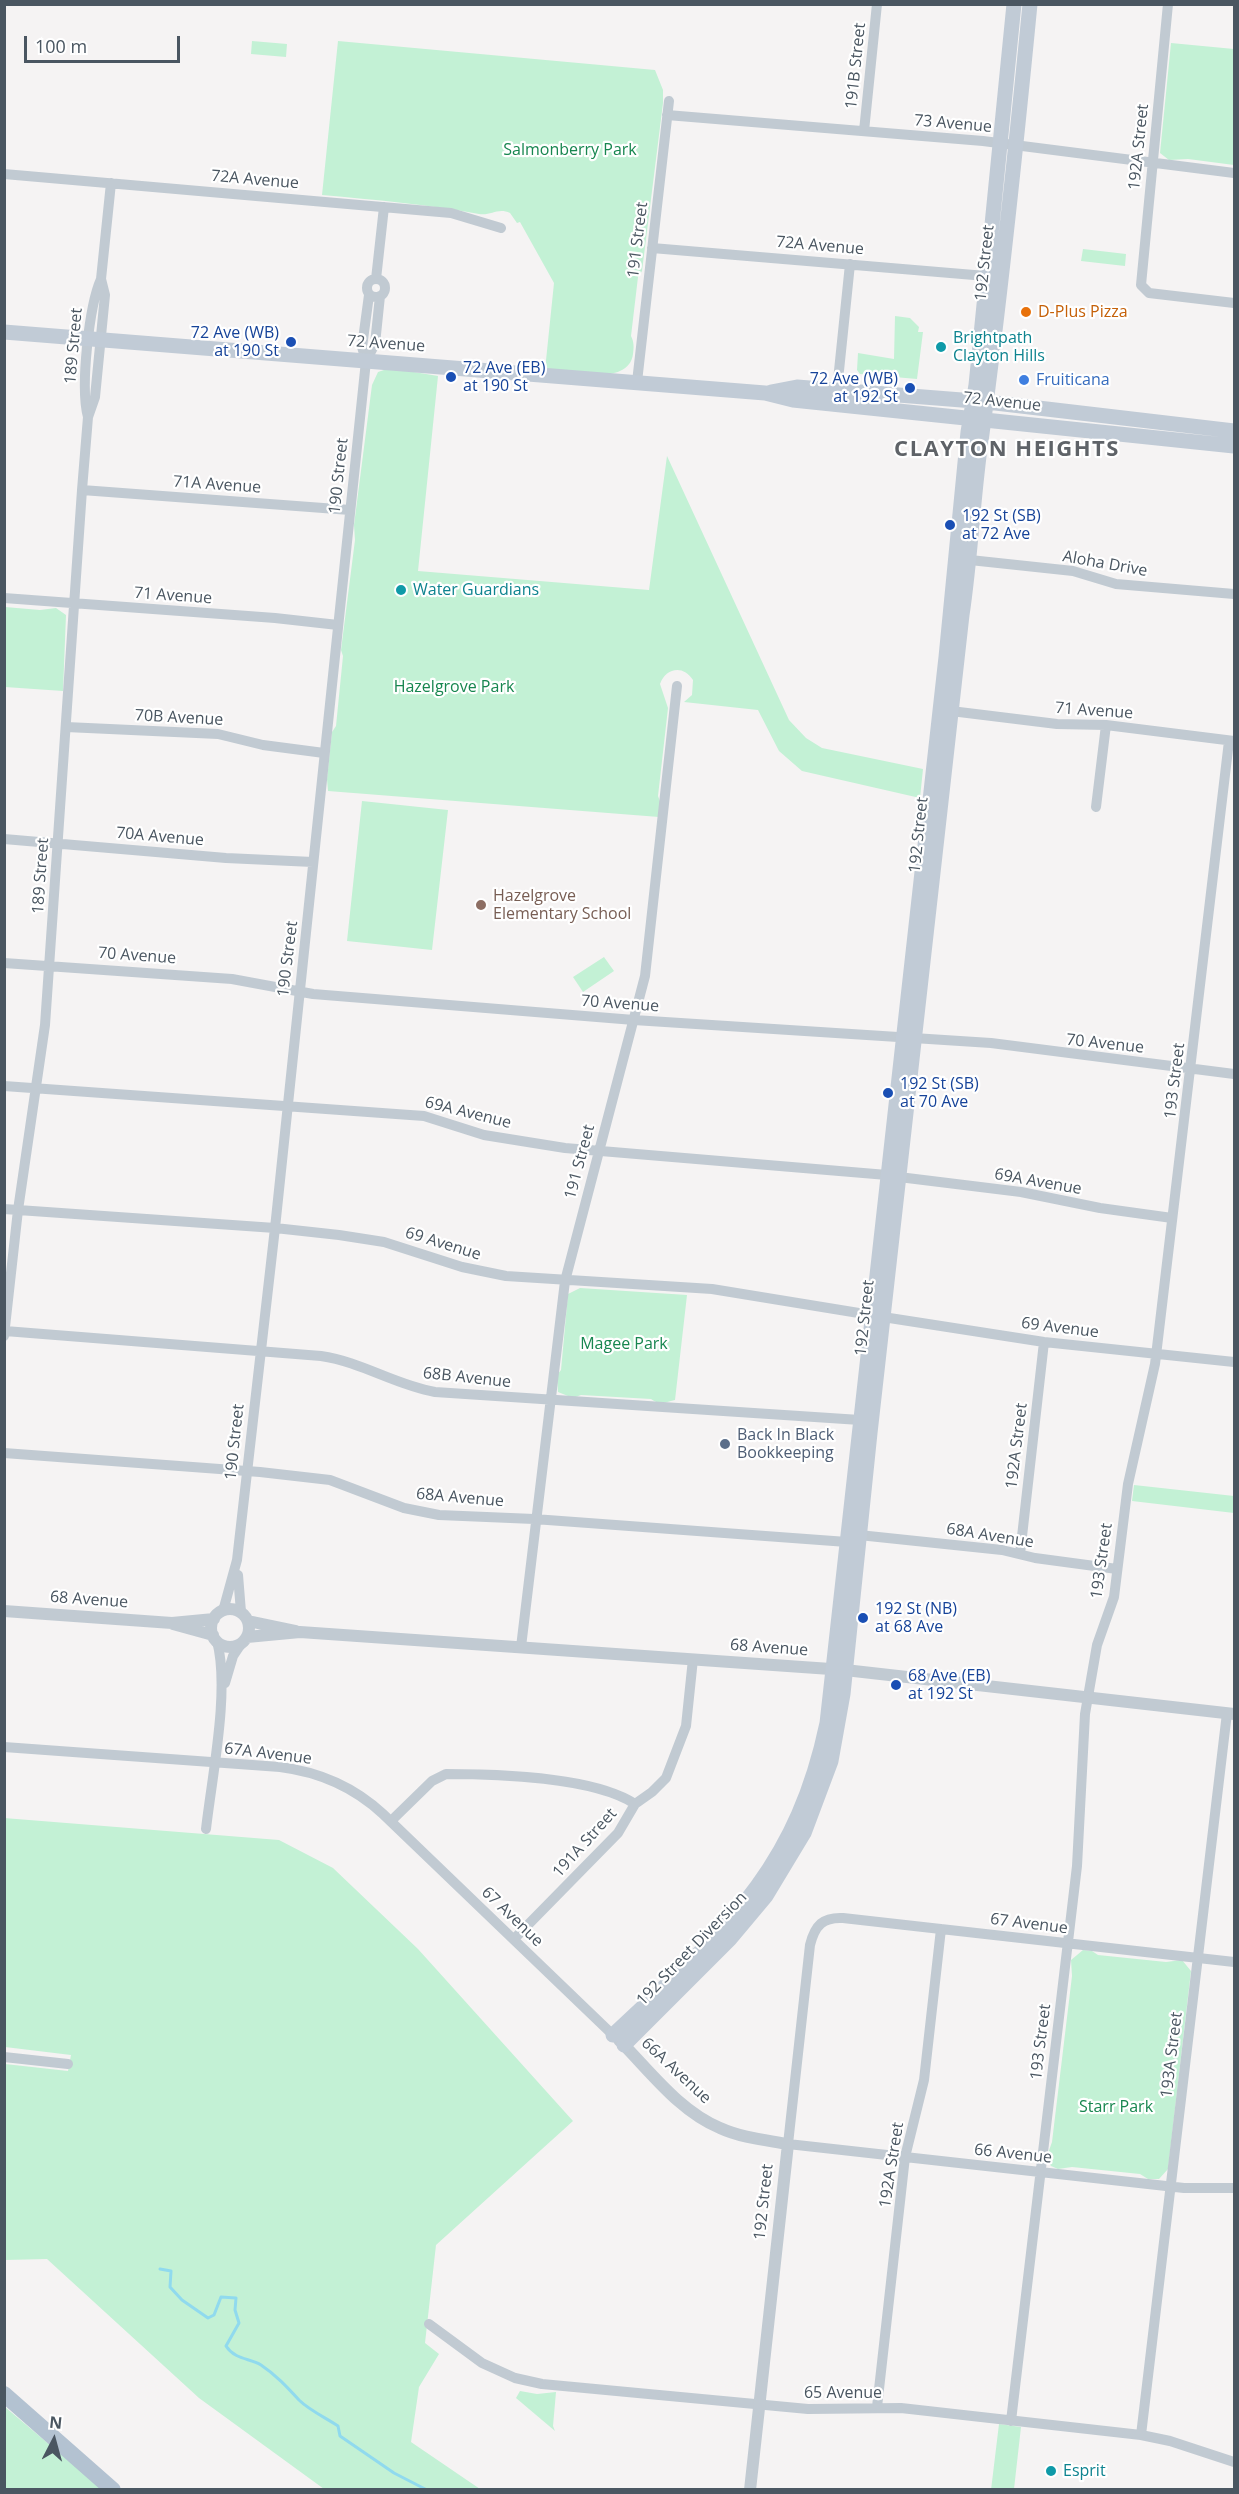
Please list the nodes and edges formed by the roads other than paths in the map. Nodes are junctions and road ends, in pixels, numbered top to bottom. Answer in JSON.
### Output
{"nodes":[{"id":1,"x":878,"y":4,"type":"edge"},
{"id":2,"x":1014,"y":4,"type":"edge"},
{"id":3,"x":1030,"y":4,"type":"edge"},
{"id":4,"x":1168,"y":4,"type":"edge"},
{"id":5,"x":669,"y":101,"type":"dead end"},
{"id":6,"x":667,"y":115,"type":"junction"},
{"id":7,"x":864,"y":131,"type":"junction"},
{"id":8,"x":999,"y":143,"type":"junction"},
{"id":9,"x":1017,"y":145,"type":"junction"},
{"id":10,"x":1153,"y":162,"type":"junction"},
{"id":11,"x":1234,"y":173,"type":"edge"},
{"id":12,"x":4,"y":174,"type":"edge"},
{"id":13,"x":111,"y":183,"type":"junction"},
{"id":14,"x":384,"y":207,"type":"junction"},
{"id":15,"x":501,"y":228,"type":"dead end"},
{"id":16,"x":652,"y":248,"type":"junction"},
{"id":17,"x":850,"y":264,"type":"junction"},
{"id":18,"x":986,"y":276,"type":"junction"},
{"id":19,"x":1234,"y":303,"type":"edge"},
{"id":20,"x":4,"y":332,"type":"edge"},
{"id":21,"x":95,"y":339,"type":"junction"},
{"id":22,"x":366,"y":361,"type":"junction"},
{"id":23,"x":637,"y":382,"type":"junction"},
{"id":24,"x":837,"y":390,"type":"junction"},
{"id":25,"x":765,"y":393,"type":"junction"},
{"id":26,"x":980,"y":402,"type":"junction"},
{"id":27,"x":978,"y":417,"type":"junction"},
{"id":28,"x":1233,"y":442,"type":"edge"},
{"id":29,"x":82,"y":490,"type":"junction"},
{"id":30,"x":350,"y":510,"type":"junction"},
{"id":31,"x":970,"y":560,"type":"junction"},
{"id":32,"x":1234,"y":594,"type":"edge"},
{"id":33,"x":4,"y":598,"type":"edge"},
{"id":34,"x":74,"y":604,"type":"junction"},
{"id":35,"x":338,"y":626,"type":"junction"},
{"id":36,"x":677,"y":686,"type":"dead end"},
{"id":37,"x":951,"y":711,"type":"junction"},
{"id":38,"x":1106,"y":725,"type":"junction"},
{"id":39,"x":66,"y":727,"type":"junction"},
{"id":40,"x":1232,"y":741,"type":"edge"},
{"id":41,"x":324,"y":753,"type":"junction"},
{"id":42,"x":1096,"y":807,"type":"dead end"},
{"id":43,"x":4,"y":839,"type":"edge"},
{"id":44,"x":59,"y":844,"type":"junction"},
{"id":45,"x":313,"y":862,"type":"junction"},
{"id":46,"x":4,"y":963,"type":"edge"},
{"id":47,"x":49,"y":965,"type":"junction"},
{"id":48,"x":299,"y":991,"type":"junction"},
{"id":49,"x":634,"y":1020,"type":"junction"},
{"id":50,"x":909,"y":1040,"type":"junction"},
{"id":51,"x":1191,"y":1068,"type":"junction"},
{"id":52,"x":1234,"y":1074,"type":"edge"},
{"id":53,"x":4,"y":1086,"type":"edge"},
{"id":54,"x":35,"y":1088,"type":"junction"},
{"id":55,"x":287,"y":1107,"type":"junction"},
{"id":56,"x":598,"y":1152,"type":"junction"},
{"id":57,"x":893,"y":1176,"type":"junction"},
{"id":58,"x":4,"y":1209,"type":"edge"},
{"id":59,"x":18,"y":1210,"type":"junction"},
{"id":60,"x":1172,"y":1218,"type":"junction"},
{"id":61,"x":275,"y":1228,"type":"junction"},
{"id":62,"x":565,"y":1281,"type":"junction"},
{"id":63,"x":877,"y":1316,"type":"junction"},
{"id":64,"x":5,"y":1331,"type":"edge"},
{"id":65,"x":4,"y":1336,"type":"edge"},
{"id":66,"x":1044,"y":1342,"type":"junction"},
{"id":67,"x":260,"y":1350,"type":"junction"},
{"id":68,"x":1156,"y":1354,"type":"junction"},
{"id":69,"x":1234,"y":1362,"type":"edge"},
{"id":70,"x":548,"y":1401,"type":"junction"},
{"id":71,"x":860,"y":1420,"type":"junction"},
{"id":72,"x":4,"y":1453,"type":"edge"},
{"id":73,"x":248,"y":1471,"type":"junction"},
{"id":74,"x":534,"y":1519,"type":"junction"},
{"id":75,"x":853,"y":1538,"type":"junction"},
{"id":76,"x":1020,"y":1554,"type":"junction"},
{"id":77,"x":237,"y":1560,"type":"junction"},
{"id":78,"x":1117,"y":1569,"type":"junction"},
{"id":79,"x":4,"y":1611,"type":"edge"},
{"id":80,"x":218,"y":1615,"type":"junction"},
{"id":81,"x":244,"y":1616,"type":"junction"},
{"id":82,"x":172,"y":1623,"type":"junction"},
{"id":83,"x":300,"y":1632,"type":"junction"},
{"id":84,"x":215,"y":1638,"type":"junction"},
{"id":85,"x":244,"y":1640,"type":"junction"},
{"id":86,"x":521,"y":1647,"type":"junction"},
{"id":87,"x":693,"y":1659,"type":"junction"},
{"id":88,"x":839,"y":1670,"type":"junction"},
{"id":89,"x":222,"y":1695,"type":"junction"},
{"id":90,"x":1088,"y":1697,"type":"junction"},
{"id":91,"x":1231,"y":1714,"type":"edge"},
{"id":92,"x":4,"y":1747,"type":"edge"},
{"id":93,"x":214,"y":1762,"type":"junction"},
{"id":94,"x":635,"y":1804,"type":"junction"},
{"id":95,"x":391,"y":1821,"type":"junction"},
{"id":96,"x":206,"y":1829,"type":"dead end"},
{"id":97,"x":821,"y":1922,"type":"joint"},
{"id":98,"x":941,"y":1929,"type":"junction"},
{"id":99,"x":514,"y":1939,"type":"junction"},
{"id":100,"x":1068,"y":1944,"type":"junction"},
{"id":101,"x":1198,"y":1958,"type":"junction"},
{"id":102,"x":1234,"y":1962,"type":"edge"},
{"id":103,"x":619,"y":2040,"type":"junction"},
{"id":104,"x":4,"y":2057,"type":"edge"},
{"id":105,"x":68,"y":2064,"type":"dead end"},
{"id":106,"x":788,"y":2144,"type":"junction"},
{"id":107,"x":905,"y":2157,"type":"junction"},
{"id":108,"x":1039,"y":2172,"type":"junction"},
{"id":109,"x":1170,"y":2187,"type":"junction"},
{"id":110,"x":1234,"y":2188,"type":"edge"},
{"id":111,"x":429,"y":2324,"type":"dead end"},
{"id":112,"x":4,"y":2394,"type":"edge"},
{"id":113,"x":760,"y":2403,"type":"junction"},
{"id":114,"x":877,"y":2408,"type":"junction"},
{"id":115,"x":1011,"y":2421,"type":"junction"},
{"id":116,"x":1141,"y":2435,"type":"junction"},
{"id":117,"x":1234,"y":2462,"type":"edge"},
{"id":118,"x":113,"y":2490,"type":"edge"},
{"id":119,"x":750,"y":2490,"type":"edge"}],
"edges":[{"from":1,"to":7,"type":"street","name":"191B Street"},
{"from":2,"to":8,"type":"main road","name":"192 Street"},
{"from":3,"to":9,"type":"main road","name":"192 Street"},
{"from":4,"to":10,"type":"street","name":"192A Street"},
{"from":5,"to":6,"type":"street","name":"191 Street"},
{"from":6,"to":7,"type":"street","name":"73 Avenue"},
{"from":6,"to":16,"type":"street","name":"191 Street"},
{"from":7,"to":8,"type":"street","name":"73 Avenue"},
{"from":8,"to":9,"type":"street","name":"73 Avenue"},
{"from":8,"to":18,"type":"main road","name":"192 Street"},
{"from":9,"to":10,"type":"street","name":"73 Avenue"},
{"from":9,"to":26,"type":"main road","name":"192 Street"},
{"from":10,"to":11,"type":"street","name":"73 Avenue"},
{"from":10,"to":19,"type":"street","name":"192A Street"},
{"from":12,"to":13,"type":"street","name":"72A Avenue"},
{"from":13,"to":14,"type":"street","name":"72A Avenue"},
{"from":13,"to":21,"type":"street","name":"189 Street"},
{"from":14,"to":15,"type":"street","name":"72A Avenue"},
{"from":14,"to":22,"type":"street","name":"190 Street"},
{"from":16,"to":17,"type":"street","name":"72A Avenue"},
{"from":16,"to":23,"type":"street","name":"191 Street"},
{"from":17,"to":18,"type":"street","name":"72A Avenue"},
{"from":17,"to":24,"type":"street"},
{"from":18,"to":26,"type":"main road","name":"192 Street"},
{"from":20,"to":21,"type":"main road","name":"72 Avenue"},
{"from":21,"to":22,"type":"main road","name":"72 Avenue"},
{"from":21,"to":29,"type":"street","name":"189 Street"},
{"from":22,"to":23,"type":"main road","name":"72 Avenue"},
{"from":22,"to":30,"type":"street","name":"190 Street"},
{"from":23,"to":25,"type":"main road","name":"72 Avenue"},
{"from":24,"to":25,"type":"main road","name":"72 Avenue"},
{"from":24,"to":26,"type":"main road","name":"72 Avenue"},
{"from":25,"to":27,"type":"main road","name":"72 Avenue"},
{"from":26,"to":27,"type":"main road","name":"192 Street"},
{"from":26,"to":28,"type":"main road","name":"72 Avenue"},
{"from":27,"to":28,"type":"main road","name":"72 Avenue"},
{"from":27,"to":31,"type":"main road","name":"192 Street"},
{"from":27,"to":50,"type":"main road","name":"192 Street"},
{"from":29,"to":30,"type":"street","name":"71A Avenue"},
{"from":29,"to":34,"type":"street","name":"189 Street"},
{"from":30,"to":35,"type":"street","name":"190 Street"},
{"from":31,"to":32,"type":"street","name":"Aloha Drive"},
{"from":31,"to":37,"type":"main road","name":"192 Street"},
{"from":33,"to":34,"type":"street","name":"71 Avenue"},
{"from":34,"to":35,"type":"street","name":"71 Avenue"},
{"from":34,"to":39,"type":"street","name":"189 Street"},
{"from":35,"to":41,"type":"street","name":"190 Street"},
{"from":36,"to":49,"type":"street","name":"191 Street"},
{"from":37,"to":38,"type":"street","name":"71 Avenue"},
{"from":37,"to":50,"type":"main road","name":"192 Street"},
{"from":38,"to":40,"type":"street","name":"71 Avenue"},
{"from":38,"to":42,"type":"street"},
{"from":39,"to":41,"type":"street","name":"70B Avenue"},
{"from":39,"to":44,"type":"street","name":"189 Street"},
{"from":40,"to":51,"type":"street","name":"193 Street"},
{"from":41,"to":45,"type":"street","name":"190 Street"},
{"from":43,"to":44,"type":"street","name":"70A Avenue"},
{"from":44,"to":45,"type":"street","name":"70A Avenue"},
{"from":44,"to":47,"type":"street","name":"189 Street"},
{"from":45,"to":48,"type":"street","name":"190 Street"},
{"from":46,"to":47,"type":"street","name":"70 Avenue"},
{"from":47,"to":48,"type":"street","name":"70 Avenue"},
{"from":47,"to":54,"type":"street","name":"189 Street"},
{"from":48,"to":49,"type":"street","name":"70 Avenue"},
{"from":48,"to":55,"type":"street","name":"190 Street"},
{"from":49,"to":50,"type":"street","name":"70 Avenue"},
{"from":49,"to":56,"type":"street","name":"191 Street"},
{"from":50,"to":51,"type":"street","name":"70 Avenue"},
{"from":50,"to":57,"type":"main road","name":"192 Street"},
{"from":51,"to":52,"type":"street","name":"70 Avenue"},
{"from":51,"to":60,"type":"street","name":"193 Street"},
{"from":53,"to":54,"type":"street","name":"69A Avenue"},
{"from":54,"to":55,"type":"street","name":"69A Avenue"},
{"from":54,"to":59,"type":"street","name":"189 Street"},
{"from":55,"to":56,"type":"street","name":"69A Avenue"},
{"from":55,"to":61,"type":"street","name":"190 Street"},
{"from":56,"to":57,"type":"street","name":"69A Avenue"},
{"from":56,"to":62,"type":"street","name":"191 Street"},
{"from":57,"to":60,"type":"street","name":"69A Avenue"},
{"from":57,"to":63,"type":"main road","name":"192 Street"},
{"from":57,"to":63,"type":"main road","name":"192 Street"},
{"from":58,"to":59,"type":"street","name":"69 Avenue"},
{"from":59,"to":61,"type":"street","name":"69 Avenue"},
{"from":59,"to":64,"type":"street","name":"189 Street"},
{"from":60,"to":68,"type":"street","name":"193 Street"},
{"from":61,"to":62,"type":"street","name":"69 Avenue"},
{"from":61,"to":67,"type":"street","name":"190 Street"},
{"from":62,"to":63,"type":"street","name":"69 Avenue"},
{"from":62,"to":70,"type":"street","name":"191 Street"},
{"from":63,"to":66,"type":"street","name":"69 Avenue"},
{"from":63,"to":71,"type":"main road","name":"192 Street"},
{"from":63,"to":75,"type":"main road","name":"192 Street"},
{"from":64,"to":65,"type":"street","name":"189 Street"},
{"from":64,"to":67,"type":"street","name":"68B Avenue"},
{"from":66,"to":68,"type":"street","name":"69 Avenue"},
{"from":66,"to":76,"type":"street","name":"192A Street"},
{"from":67,"to":70,"type":"street","name":"68B Avenue"},
{"from":67,"to":73,"type":"street","name":"190 Street"},
{"from":68,"to":69,"type":"street","name":"69 Avenue"},
{"from":68,"to":78,"type":"street","name":"193 Street"},
{"from":70,"to":71,"type":"street","name":"68B Avenue"},
{"from":70,"to":74,"type":"street","name":"191 Street"},
{"from":71,"to":75,"type":"main road","name":"192 Street"},
{"from":72,"to":73,"type":"street","name":"68A Avenue"},
{"from":73,"to":74,"type":"street","name":"68A Avenue"},
{"from":73,"to":77,"type":"street","name":"190 Street"},
{"from":74,"to":75,"type":"street","name":"68A Avenue"},
{"from":74,"to":86,"type":"street","name":"191 Street"},
{"from":75,"to":76,"type":"street","name":"68A Avenue"},
{"from":75,"to":88,"type":"main road","name":"192 Street"},
{"from":76,"to":78,"type":"street","name":"68A Avenue"},
{"from":77,"to":80,"type":"street","name":"190 Street"},
{"from":77,"to":81,"type":"street","name":"190 Street"},
{"from":78,"to":90,"type":"street","name":"193 Street"},
{"from":79,"to":82,"type":"street","name":"68 Avenue"},
{"from":80,"to":81,"type":"street"},
{"from":80,"to":82,"type":"street","name":"68 Avenue"},
{"from":80,"to":84,"type":"street"},
{"from":81,"to":83,"type":"street","name":"68 Avenue"},
{"from":81,"to":85,"type":"street"},
{"from":82,"to":84,"type":"street","name":"68 Avenue"},
{"from":83,"to":85,"type":"street","name":"68 Avenue"},
{"from":83,"to":86,"type":"street","name":"68 Avenue"},
{"from":84,"to":85,"type":"street"},
{"from":84,"to":89,"type":"street"},
{"from":85,"to":89,"type":"street"},
{"from":86,"to":87,"type":"street","name":"68 Avenue"},
{"from":87,"to":88,"type":"street","name":"68 Avenue"},
{"from":87,"to":94,"type":"street","name":"191A Street"},
{"from":88,"to":90,"type":"street","name":"68 Avenue"},
{"from":88,"to":103,"type":"main road","name":"192 Street Diversion"},
{"from":89,"to":93,"type":"street"},
{"from":90,"to":91,"type":"street","name":"68 Avenue"},
{"from":90,"to":100,"type":"street","name":"193 Street"},
{"from":91,"to":101,"type":"street","name":"193A Street"},
{"from":92,"to":93,"type":"street","name":"67A Avenue"},
{"from":93,"to":95,"type":"street","name":"67A Avenue"},
{"from":93,"to":96,"type":"street"},
{"from":94,"to":95,"type":"street"},
{"from":94,"to":99,"type":"street","name":"191A Street"},
{"from":95,"to":99,"type":"street","name":"67 Avenue"},
{"from":97,"to":98,"type":"street","name":"67 Avenue"},
{"from":97,"to":106,"type":"street","name":"192 Street"},
{"from":98,"to":100,"type":"street","name":"67 Avenue"},
{"from":98,"to":107,"type":"street","name":"192A Street"},
{"from":99,"to":103,"type":"street","name":"67 Avenue"},
{"from":100,"to":101,"type":"street","name":"67 Avenue"},
{"from":100,"to":108,"type":"street","name":"193 Street"},
{"from":101,"to":102,"type":"street","name":"67 Avenue"},
{"from":101,"to":109,"type":"street","name":"193A Street"},
{"from":103,"to":106,"type":"street","name":"66A Avenue"},
{"from":104,"to":105,"type":"street"},
{"from":106,"to":107,"type":"street","name":"66 Avenue"},
{"from":106,"to":113,"type":"street","name":"192 Street"},
{"from":107,"to":108,"type":"street","name":"66 Avenue"},
{"from":107,"to":114,"type":"street","name":"192A Street"},
{"from":108,"to":109,"type":"street","name":"66 Avenue"},
{"from":108,"to":115,"type":"street","name":"193 Street"},
{"from":109,"to":110,"type":"street","name":"66 Avenue"},
{"from":109,"to":116,"type":"street","name":"193A Street"},
{"from":111,"to":113,"type":"street","name":"65 Avenue"},
{"from":112,"to":118,"type":"main road"},
{"from":113,"to":114,"type":"street","name":"65 Avenue"},
{"from":113,"to":119,"type":"street","name":"192 Street"},
{"from":114,"to":115,"type":"street","name":"65 Avenue"},
{"from":115,"to":116,"type":"street","name":"65 Avenue"},
{"from":116,"to":117,"type":"street","name":"65 Avenue"}]}
